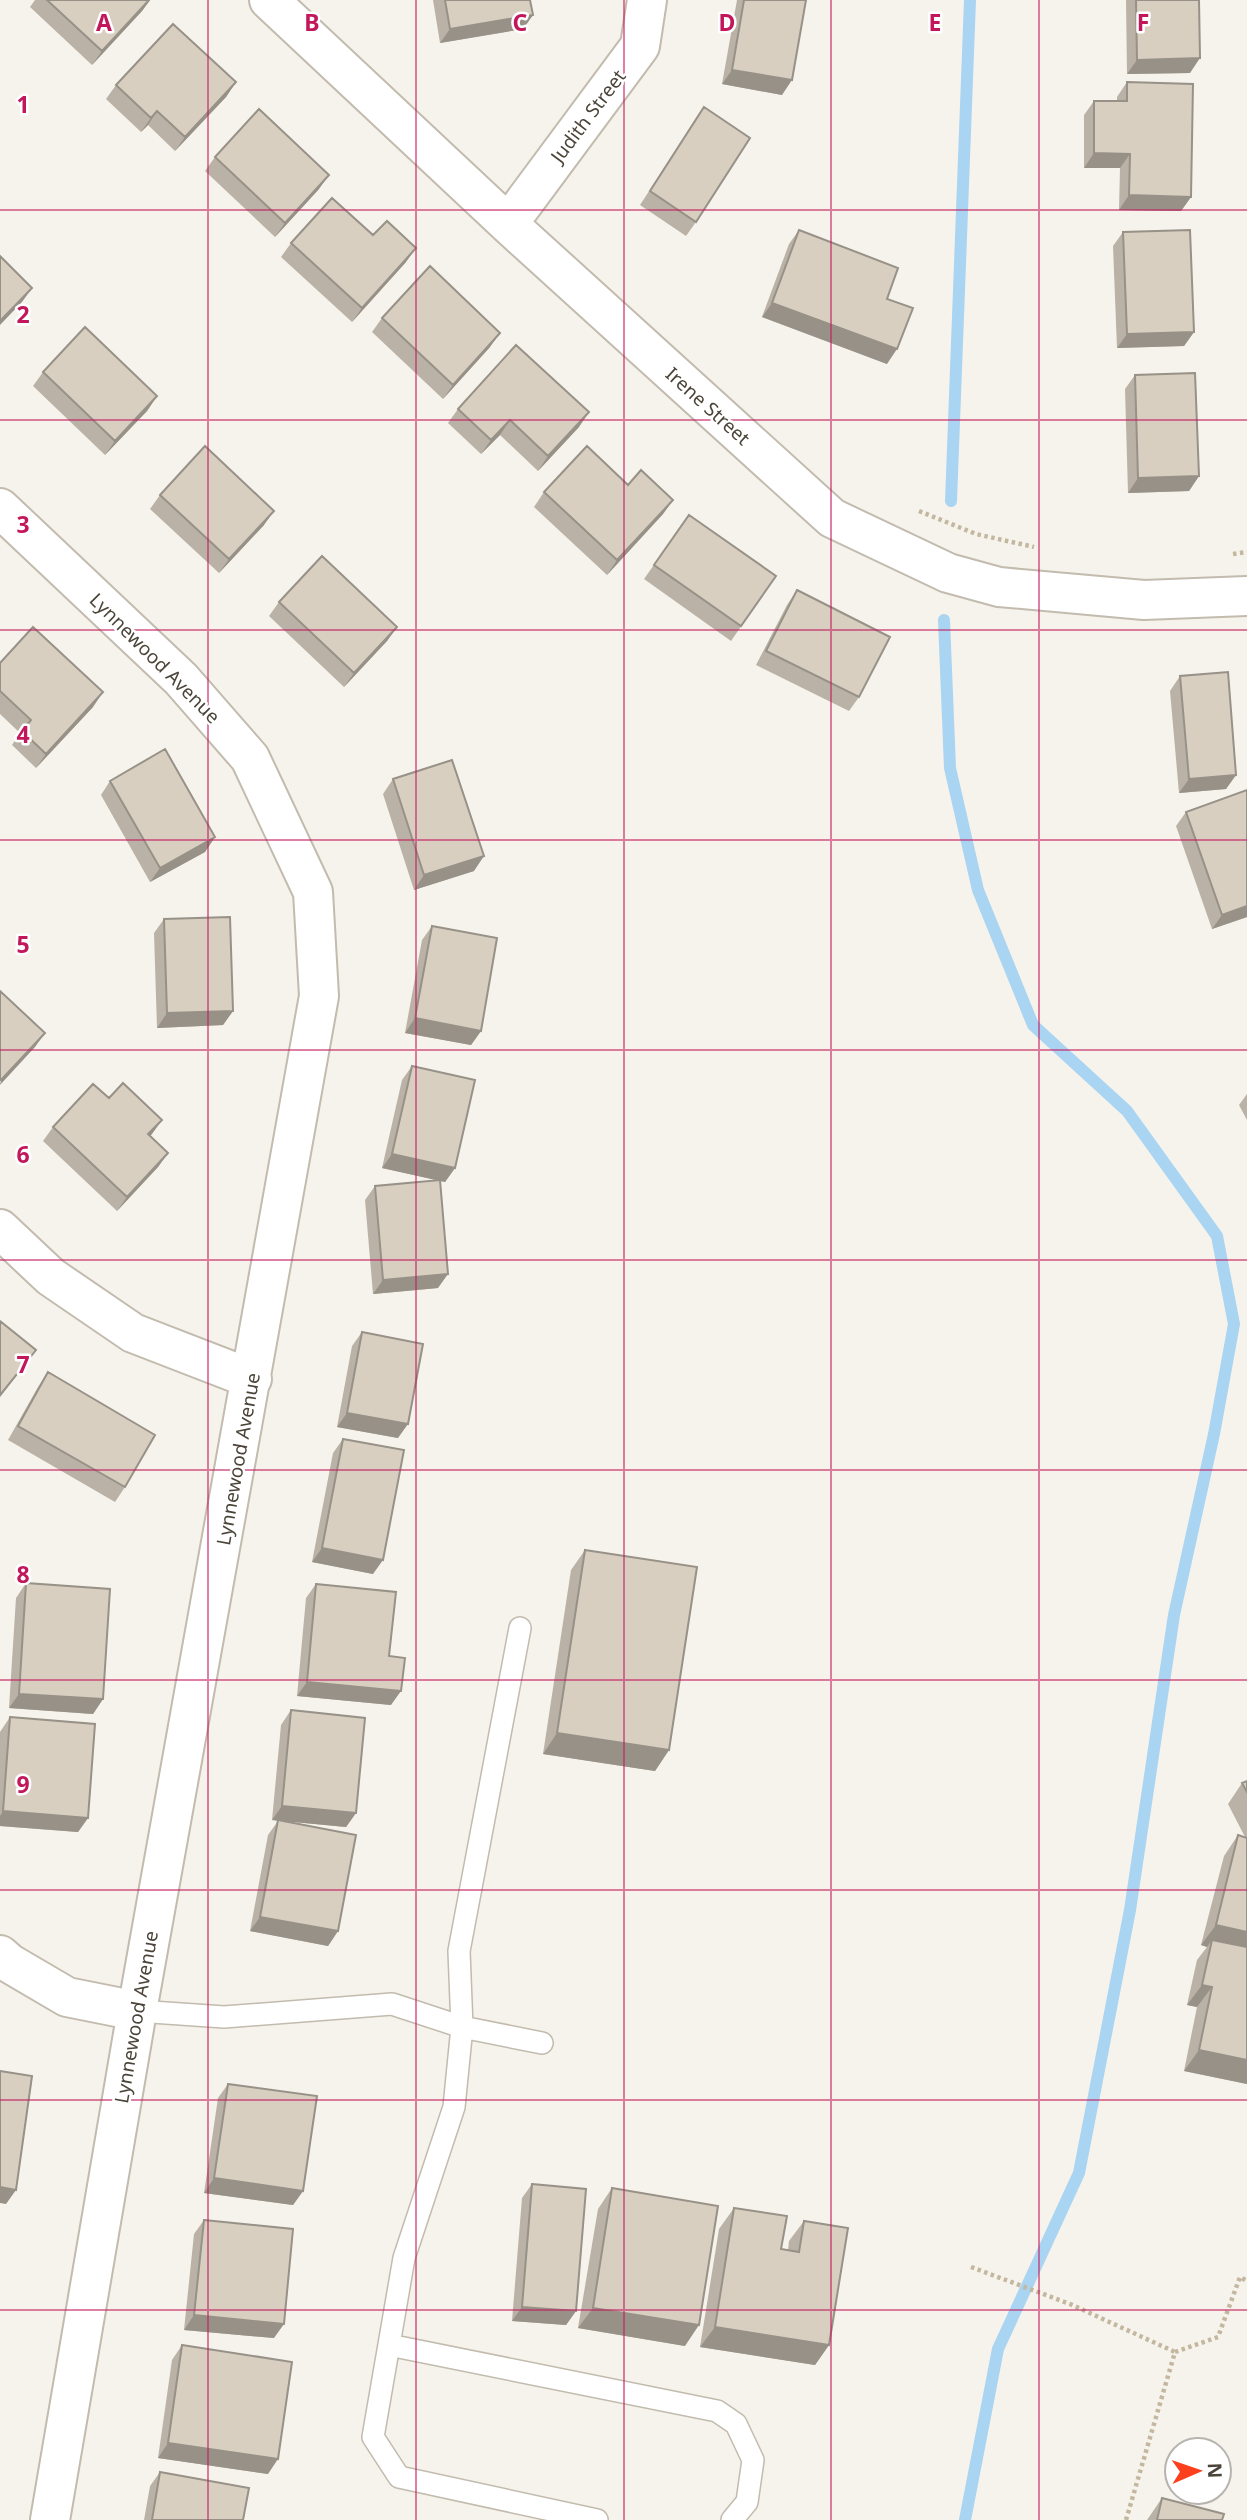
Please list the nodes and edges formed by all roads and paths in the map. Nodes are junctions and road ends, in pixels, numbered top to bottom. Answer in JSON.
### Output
{"nodes":[{"id":1,"x":270,"y":0,"type":"edge"},
{"id":2,"x":647,"y":0,"type":"edge"},
{"id":3,"x":508,"y":223,"type":"junction"},
{"id":4,"x":0,"y":508,"type":"edge"},
{"id":5,"x":912,"y":509,"type":"dead end"},
{"id":6,"x":1041,"y":548,"type":"dead end"},
{"id":7,"x":1247,"y":552,"type":"edge"},
{"id":8,"x":1223,"y":555,"type":"dead end"},
{"id":9,"x":1247,"y":596,"type":"edge"},
{"id":10,"x":0,"y":1229,"type":"edge"},
{"id":11,"x":252,"y":1379,"type":"junction"},
{"id":12,"x":520,"y":1628,"type":"dead end"},
{"id":13,"x":0,"y":1955,"type":"edge"},
{"id":14,"x":137,"y":2011,"type":"junction"},
{"id":15,"x":462,"y":2027,"type":"junction"},
{"id":16,"x":542,"y":2043,"type":"dead end"},
{"id":17,"x":971,"y":2267,"type":"dead end"},
{"id":18,"x":1247,"y":2281,"type":"edge"},
{"id":19,"x":389,"y":2344,"type":"junction"},
{"id":20,"x":1175,"y":2352,"type":"junction"},
{"id":21,"x":50,"y":2520,"type":"edge"},
{"id":22,"x":597,"y":2520,"type":"edge"},
{"id":23,"x":732,"y":2520,"type":"edge"},
{"id":24,"x":1126,"y":2520,"type":"edge"}],
"edges":[{"from":1,"to":3,"type":"street","name":"Irene Street"},
{"from":2,"to":3,"type":"street","name":"Judith Street"},
{"from":3,"to":9,"type":"street","name":"Irene Street"},
{"from":4,"to":11,"type":"street","name":"Lynnewood Avenue"},
{"from":5,"to":6,"type":"path"},
{"from":7,"to":8,"type":"path"},
{"from":10,"to":11,"type":"street"},
{"from":11,"to":14,"type":"street","name":"Lynnewood Avenue"},
{"from":12,"to":15,"type":"lane"},
{"from":13,"to":14,"type":"street"},
{"from":14,"to":15,"type":"lane"},
{"from":14,"to":21,"type":"street","name":"Lynnewood Avenue"},
{"from":15,"to":16,"type":"lane"},
{"from":15,"to":19,"type":"lane"},
{"from":17,"to":20,"type":"path"},
{"from":18,"to":20,"type":"path"},
{"from":19,"to":22,"type":"lane"},
{"from":19,"to":23,"type":"lane"},
{"from":20,"to":24,"type":"path"}]}
